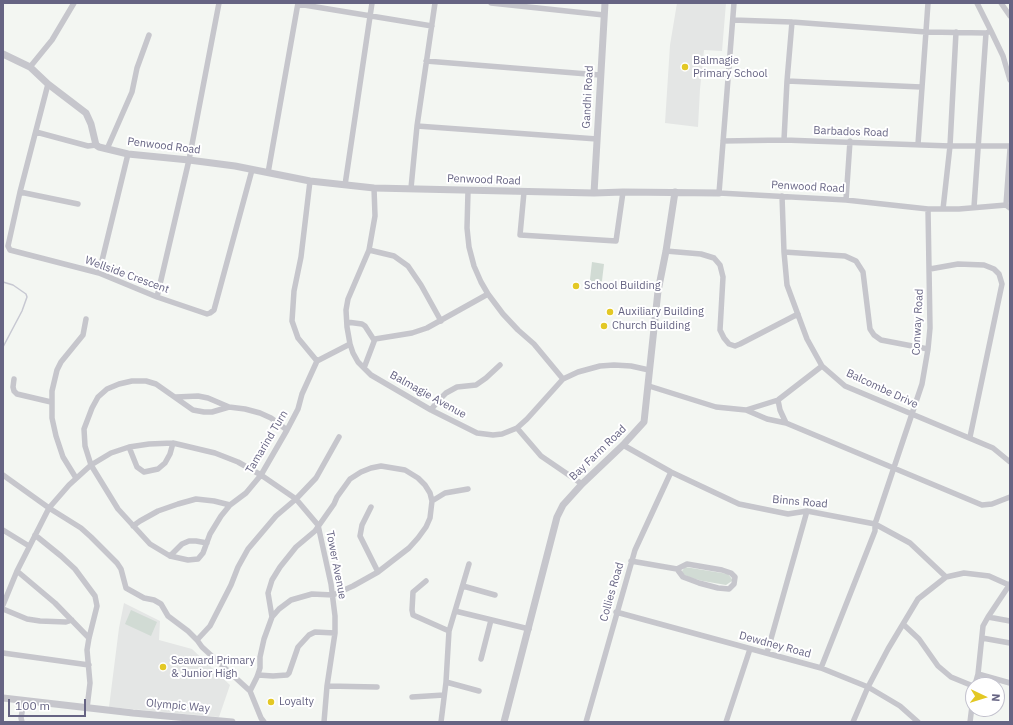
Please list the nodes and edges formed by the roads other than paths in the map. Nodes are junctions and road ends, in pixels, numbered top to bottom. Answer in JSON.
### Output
{"nodes":[{"id":1,"x":74,"y":3,"type":"edge"},
{"id":2,"x":219,"y":3,"type":"edge"},
{"id":3,"x":372,"y":3,"type":"edge"},
{"id":4,"x":435,"y":3,"type":"edge"},
{"id":5,"x":491,"y":3,"type":"edge"},
{"id":6,"x":605,"y":3,"type":"edge"},
{"id":7,"x":734,"y":3,"type":"edge"},
{"id":8,"x":928,"y":3,"type":"edge"},
{"id":9,"x":978,"y":3,"type":"edge"},
{"id":10,"x":1001,"y":3,"type":"edge"},
{"id":11,"x":298,"y":4,"type":"edge"},
{"id":12,"x":604,"y":14,"type":"junction"},
{"id":13,"x":369,"y":16,"type":"junction"},
{"id":14,"x":1010,"y":16,"type":"edge"},
{"id":15,"x":733,"y":20,"type":"junction"},
{"id":16,"x":792,"y":22,"type":"junction"},
{"id":17,"x":432,"y":26,"type":"junction"},
{"id":18,"x":926,"y":32,"type":"junction"},
{"id":19,"x":956,"y":32,"type":"junction"},
{"id":20,"x":989,"y":32,"type":"junction"},
{"id":21,"x":149,"y":35,"type":"dead end"},
{"id":22,"x":3,"y":54,"type":"edge"},
{"id":23,"x":426,"y":61,"type":"junction"},
{"id":24,"x":30,"y":67,"type":"junction"},
{"id":25,"x":600,"y":75,"type":"junction"},
{"id":26,"x":787,"y":80,"type":"junction"},
{"id":27,"x":1010,"y":80,"type":"edge"},
{"id":28,"x":48,"y":84,"type":"junction"},
{"id":29,"x":921,"y":87,"type":"junction"},
{"id":30,"x":417,"y":126,"type":"junction"},
{"id":31,"x":36,"y":132,"type":"junction"},
{"id":32,"x":597,"y":139,"type":"junction"},
{"id":33,"x":784,"y":140,"type":"junction"},
{"id":34,"x":723,"y":141,"type":"junction"},
{"id":35,"x":850,"y":142,"type":"junction"},
{"id":36,"x":918,"y":144,"type":"junction"},
{"id":37,"x":96,"y":145,"type":"junction"},
{"id":38,"x":950,"y":146,"type":"junction"},
{"id":39,"x":977,"y":146,"type":"junction"},
{"id":40,"x":1010,"y":148,"type":"edge"},
{"id":41,"x":107,"y":150,"type":"junction"},
{"id":42,"x":128,"y":154,"type":"junction"},
{"id":43,"x":189,"y":160,"type":"junction"},
{"id":44,"x":252,"y":170,"type":"junction"},
{"id":45,"x":268,"y":173,"type":"junction"},
{"id":46,"x":310,"y":180,"type":"junction"},
{"id":47,"x":345,"y":185,"type":"junction"},
{"id":48,"x":374,"y":188,"type":"junction"},
{"id":49,"x":411,"y":188,"type":"junction"},
{"id":50,"x":468,"y":191,"type":"junction"},
{"id":51,"x":20,"y":192,"type":"junction"},
{"id":52,"x":524,"y":192,"type":"junction"},
{"id":53,"x":623,"y":192,"type":"junction"},
{"id":54,"x":675,"y":192,"type":"junction"},
{"id":55,"x":594,"y":193,"type":"junction"},
{"id":56,"x":719,"y":193,"type":"junction"},
{"id":57,"x":782,"y":196,"type":"junction"},
{"id":58,"x":846,"y":200,"type":"junction"},
{"id":59,"x":78,"y":204,"type":"dead end"},
{"id":60,"x":1008,"y":206,"type":"edge"},
{"id":61,"x":974,"y":207,"type":"junction"},
{"id":62,"x":928,"y":209,"type":"junction"},
{"id":63,"x":943,"y":210,"type":"junction"},
{"id":64,"x":369,"y":250,"type":"junction"},
{"id":65,"x":666,"y":251,"type":"junction"},
{"id":66,"x":784,"y":252,"type":"junction"},
{"id":67,"x":930,"y":269,"type":"junction"},
{"id":68,"x":99,"y":273,"type":"junction"},
{"id":69,"x":488,"y":294,"type":"junction"},
{"id":70,"x":157,"y":297,"type":"junction"},
{"id":71,"x":798,"y":314,"type":"junction"},
{"id":72,"x":86,"y":319,"type":"dead end"},
{"id":73,"x":441,"y":321,"type":"junction"},
{"id":74,"x":347,"y":322,"type":"junction"},
{"id":75,"x":374,"y":340,"type":"junction"},
{"id":76,"x":350,"y":344,"type":"junction"},
{"id":77,"x":928,"y":349,"type":"junction"},
{"id":78,"x":317,"y":361,"type":"junction"},
{"id":79,"x":500,"y":365,"type":"dead end"},
{"id":80,"x":822,"y":366,"type":"junction"},
{"id":81,"x":364,"y":368,"type":"junction"},
{"id":82,"x":649,"y":370,"type":"junction"},
{"id":83,"x":14,"y":379,"type":"dead end"},
{"id":84,"x":564,"y":379,"type":"junction"},
{"id":85,"x":649,"y":386,"type":"junction"},
{"id":86,"x":176,"y":397,"type":"junction"},
{"id":87,"x":778,"y":400,"type":"junction"},
{"id":88,"x":51,"y":402,"type":"junction"},
{"id":89,"x":229,"y":407,"type":"junction"},
{"id":90,"x":431,"y":410,"type":"junction"},
{"id":91,"x":746,"y":410,"type":"junction"},
{"id":92,"x":912,"y":415,"type":"junction"},
{"id":93,"x":786,"y":423,"type":"junction"},
{"id":94,"x":518,"y":428,"type":"junction"},
{"id":95,"x":287,"y":430,"type":"junction"},
{"id":96,"x":339,"y":437,"type":"dead end"},
{"id":97,"x":970,"y":437,"type":"junction"},
{"id":98,"x":174,"y":443,"type":"junction"},
{"id":99,"x":623,"y":445,"type":"junction"},
{"id":100,"x":129,"y":447,"type":"junction"},
{"id":101,"x":1010,"y":462,"type":"edge"},
{"id":102,"x":91,"y":466,"type":"junction"},
{"id":103,"x":894,"y":468,"type":"junction"},
{"id":104,"x":671,"y":472,"type":"junction"},
{"id":105,"x":3,"y":474,"type":"edge"},
{"id":106,"x":261,"y":475,"type":"junction"},
{"id":107,"x":76,"y":478,"type":"junction"},
{"id":108,"x":582,"y":484,"type":"junction"},
{"id":109,"x":468,"y":489,"type":"dead end"},
{"id":110,"x":1010,"y":497,"type":"edge"},
{"id":111,"x":296,"y":499,"type":"junction"},
{"id":112,"x":432,"y":501,"type":"junction"},
{"id":113,"x":230,"y":505,"type":"junction"},
{"id":114,"x":371,"y":507,"type":"dead end"},
{"id":115,"x":49,"y":508,"type":"junction"},
{"id":116,"x":807,"y":512,"type":"junction"},
{"id":117,"x":875,"y":524,"type":"junction"},
{"id":118,"x":318,"y":525,"type":"junction"},
{"id":119,"x":133,"y":526,"type":"junction"},
{"id":120,"x":3,"y":530,"type":"edge"},
{"id":121,"x":35,"y":535,"type":"junction"},
{"id":122,"x":207,"y":543,"type":"junction"},
{"id":123,"x":29,"y":546,"type":"junction"},
{"id":124,"x":170,"y":556,"type":"junction"},
{"id":125,"x":631,"y":561,"type":"junction"},
{"id":126,"x":469,"y":564,"type":"dead end"},
{"id":127,"x":676,"y":569,"type":"junction"},
{"id":128,"x":16,"y":571,"type":"junction"},
{"id":129,"x":378,"y":572,"type":"junction"},
{"id":130,"x":946,"y":577,"type":"junction"},
{"id":131,"x":426,"y":581,"type":"dead end"},
{"id":132,"x":1010,"y":584,"type":"edge"},
{"id":133,"x":463,"y":586,"type":"junction"},
{"id":134,"x":333,"y":595,"type":"junction"},
{"id":135,"x":495,"y":595,"type":"dead end"},
{"id":136,"x":3,"y":605,"type":"edge"},
{"id":137,"x":3,"y":609,"type":"edge"},
{"id":138,"x":455,"y":611,"type":"junction"},
{"id":139,"x":616,"y":612,"type":"junction"},
{"id":140,"x":272,"y":617,"type":"junction"},
{"id":141,"x":988,"y":617,"type":"junction"},
{"id":142,"x":72,"y":620,"type":"junction"},
{"id":143,"x":491,"y":620,"type":"junction"},
{"id":144,"x":1010,"y":621,"type":"edge"},
{"id":145,"x":903,"y":624,"type":"junction"},
{"id":146,"x":529,"y":629,"type":"junction"},
{"id":147,"x":449,"y":631,"type":"junction"},
{"id":148,"x":335,"y":634,"type":"junction"},
{"id":149,"x":89,"y":638,"type":"junction"},
{"id":150,"x":982,"y":638,"type":"junction"},
{"id":151,"x":197,"y":640,"type":"junction"},
{"id":152,"x":1010,"y":643,"type":"edge"},
{"id":153,"x":750,"y":649,"type":"junction"},
{"id":154,"x":3,"y":653,"type":"edge"},
{"id":155,"x":767,"y":653,"type":"junction"},
{"id":156,"x":482,"y":659,"type":"dead end"},
{"id":157,"x":89,"y":665,"type":"junction"},
{"id":158,"x":821,"y":668,"type":"junction"},
{"id":159,"x":978,"y":674,"type":"junction"},
{"id":160,"x":258,"y":675,"type":"junction"},
{"id":161,"x":977,"y":677,"type":"edge"},
{"id":162,"x":446,"y":682,"type":"junction"},
{"id":163,"x":965,"y":682,"type":"edge"},
{"id":164,"x":1010,"y":682,"type":"edge"},
{"id":165,"x":327,"y":686,"type":"junction"},
{"id":166,"x":377,"y":687,"type":"dead end"},
{"id":167,"x":868,"y":688,"type":"junction"},
{"id":168,"x":250,"y":691,"type":"junction"},
{"id":169,"x":479,"y":691,"type":"dead end"},
{"id":170,"x":444,"y":695,"type":"junction"},
{"id":171,"x":412,"y":697,"type":"dead end"},
{"id":172,"x":3,"y":698,"type":"edge"},
{"id":173,"x":24,"y":701,"type":"junction"},
{"id":174,"x":87,"y":708,"type":"junction"},
{"id":175,"x":22,"y":722,"type":"edge"},
{"id":176,"x":232,"y":722,"type":"edge"},
{"id":177,"x":264,"y":722,"type":"edge"},
{"id":178,"x":324,"y":722,"type":"edge"},
{"id":179,"x":441,"y":722,"type":"edge"},
{"id":180,"x":504,"y":722,"type":"edge"},
{"id":181,"x":586,"y":722,"type":"edge"},
{"id":182,"x":726,"y":722,"type":"edge"},
{"id":183,"x":853,"y":722,"type":"edge"},
{"id":184,"x":918,"y":722,"type":"edge"}],
"edges":[{"from":1,"to":24,"type":"street"},
{"from":2,"to":43,"type":"street"},
{"from":3,"to":13,"type":"street"},
{"from":4,"to":17,"type":"street"},
{"from":5,"to":12,"type":"street"},
{"from":6,"to":12,"type":"street","name":"Gandhi Road"},
{"from":7,"to":15,"type":"street"},
{"from":8,"to":18,"type":"street"},
{"from":9,"to":20,"type":"street"},
{"from":10,"to":14,"type":"street"},
{"from":11,"to":13,"type":"street"},
{"from":11,"to":45,"type":"street"},
{"from":12,"to":25,"type":"street","name":"Gandhi Road"},
{"from":13,"to":17,"type":"street"},
{"from":13,"to":47,"type":"street"},
{"from":15,"to":16,"type":"street"},
{"from":15,"to":34,"type":"street"},
{"from":16,"to":18,"type":"street"},
{"from":16,"to":26,"type":"street"},
{"from":17,"to":23,"type":"street"},
{"from":18,"to":19,"type":"street"},
{"from":18,"to":29,"type":"street"},
{"from":19,"to":20,"type":"street"},
{"from":19,"to":38,"type":"street"},
{"from":20,"to":27,"type":"street"},
{"from":20,"to":39,"type":"street"},
{"from":21,"to":41,"type":"street"},
{"from":22,"to":24,"type":"street"},
{"from":23,"to":25,"type":"street"},
{"from":23,"to":30,"type":"street"},
{"from":24,"to":28,"type":"street"},
{"from":25,"to":32,"type":"street","name":"Gandhi Road"},
{"from":26,"to":29,"type":"street"},
{"from":26,"to":33,"type":"street"},
{"from":28,"to":31,"type":"street","name":"Wellside Crescent"},
{"from":28,"to":37,"type":"street"},
{"from":29,"to":36,"type":"street"},
{"from":30,"to":32,"type":"street"},
{"from":30,"to":49,"type":"street"},
{"from":31,"to":37,"type":"street"},
{"from":31,"to":51,"type":"street","name":"Wellside Crescent"},
{"from":32,"to":55,"type":"street","name":"Gandhi Road"},
{"from":33,"to":34,"type":"street","name":"Barbados Road"},
{"from":33,"to":35,"type":"street","name":"Barbados Road"},
{"from":34,"to":56,"type":"street"},
{"from":35,"to":36,"type":"street","name":"Barbados Road"},
{"from":35,"to":58,"type":"street"},
{"from":36,"to":38,"type":"street","name":"Barbados Road"},
{"from":37,"to":41,"type":"street","name":"Penwood Road"},
{"from":38,"to":39,"type":"street","name":"Barbados Road"},
{"from":38,"to":63,"type":"street"},
{"from":39,"to":40,"type":"street","name":"Barbados Road"},
{"from":39,"to":61,"type":"street"},
{"from":40,"to":60,"type":"street"},
{"from":41,"to":42,"type":"street","name":"Penwood Road"},
{"from":42,"to":43,"type":"street","name":"Penwood Road"},
{"from":42,"to":68,"type":"street"},
{"from":43,"to":44,"type":"street","name":"Penwood Road"},
{"from":43,"to":70,"type":"street"},
{"from":44,"to":45,"type":"street","name":"Penwood Road"},
{"from":44,"to":70,"type":"street","name":"Wellside Crescent"},
{"from":45,"to":46,"type":"street","name":"Penwood Road"},
{"from":46,"to":47,"type":"street","name":"Penwood Road"},
{"from":46,"to":78,"type":"street"},
{"from":47,"to":48,"type":"street","name":"Penwood Road"},
{"from":48,"to":49,"type":"street","name":"Penwood Road"},
{"from":48,"to":64,"type":"street","name":"Balmagie Avenue"},
{"from":49,"to":50,"type":"street","name":"Penwood Road"},
{"from":50,"to":52,"type":"street","name":"Penwood Road"},
{"from":50,"to":69,"type":"street"},
{"from":51,"to":59,"type":"street"},
{"from":51,"to":68,"type":"street","name":"Wellside Crescent"},
{"from":52,"to":53,"type":"street"},
{"from":52,"to":55,"type":"street","name":"Penwood Road"},
{"from":53,"to":54,"type":"street","name":"Penwood Road"},
{"from":53,"to":55,"type":"street","name":"Penwood Road"},
{"from":54,"to":56,"type":"street","name":"Penwood Road"},
{"from":54,"to":65,"type":"street","name":"Bay Farm Road"},
{"from":56,"to":57,"type":"street","name":"Penwood Road"},
{"from":57,"to":58,"type":"street","name":"Penwood Road"},
{"from":57,"to":66,"type":"street","name":"Balcombe Drive"},
{"from":58,"to":62,"type":"street","name":"Penwood Road"},
{"from":60,"to":61,"type":"street","name":"Penwood Road"},
{"from":61,"to":63,"type":"street","name":"Penwood Road"},
{"from":62,"to":63,"type":"street","name":"Penwood Road"},
{"from":62,"to":67,"type":"street","name":"Conway Road"},
{"from":64,"to":73,"type":"street"},
{"from":64,"to":74,"type":"street","name":"Balmagie Avenue"},
{"from":65,"to":71,"type":"street"},
{"from":65,"to":82,"type":"street","name":"Bay Farm Road"},
{"from":66,"to":71,"type":"street","name":"Balcombe Drive"},
{"from":66,"to":77,"type":"street"},
{"from":67,"to":77,"type":"street","name":"Conway Road"},
{"from":67,"to":97,"type":"street"},
{"from":68,"to":70,"type":"street","name":"Wellside Crescent"},
{"from":69,"to":73,"type":"street"},
{"from":69,"to":84,"type":"street"},
{"from":71,"to":80,"type":"street","name":"Balcombe Drive"},
{"from":72,"to":88,"type":"street"},
{"from":73,"to":75,"type":"street"},
{"from":74,"to":75,"type":"street"},
{"from":74,"to":76,"type":"street","name":"Balmagie Avenue"},
{"from":75,"to":81,"type":"street"},
{"from":76,"to":78,"type":"street"},
{"from":76,"to":81,"type":"street","name":"Balmagie Avenue"},
{"from":77,"to":92,"type":"street","name":"Conway Road"},
{"from":78,"to":95,"type":"street","name":"Tamarind Turn"},
{"from":79,"to":90,"type":"street"},
{"from":80,"to":87,"type":"street"},
{"from":80,"to":92,"type":"street","name":"Balcombe Drive"},
{"from":81,"to":90,"type":"street","name":"Balmagie Avenue"},
{"from":82,"to":84,"type":"street","name":"Balmagie Avenue"},
{"from":82,"to":85,"type":"street","name":"Bay Farm Road"},
{"from":83,"to":88,"type":"street"},
{"from":84,"to":94,"type":"street","name":"Balmagie Avenue"},
{"from":85,"to":91,"type":"street"},
{"from":85,"to":99,"type":"street","name":"Bay Farm Road"},
{"from":86,"to":89,"type":"street"},
{"from":86,"to":89,"type":"street","name":"Tamarind Turn"},
{"from":86,"to":102,"type":"street","name":"Tamarind Turn"},
{"from":87,"to":91,"type":"street"},
{"from":87,"to":93,"type":"street"},
{"from":88,"to":107,"type":"street"},
{"from":89,"to":95,"type":"street"},
{"from":90,"to":94,"type":"street","name":"Balmagie Avenue"},
{"from":91,"to":93,"type":"street"},
{"from":92,"to":97,"type":"street","name":"Balcombe Drive"},
{"from":92,"to":103,"type":"street","name":"Conway Road"},
{"from":93,"to":103,"type":"street"},
{"from":94,"to":108,"type":"street"},
{"from":95,"to":106,"type":"street","name":"Tamarind Turn"},
{"from":96,"to":111,"type":"street"},
{"from":97,"to":101,"type":"street","name":"Balcombe Drive"},
{"from":98,"to":100,"type":"street","name":"Tower Avenue"},
{"from":98,"to":100,"type":"street"},
{"from":98,"to":106,"type":"street","name":"Tower Avenue"},
{"from":99,"to":104,"type":"street","name":"Binns Road"},
{"from":99,"to":108,"type":"street","name":"Bay Farm Road"},
{"from":100,"to":102,"type":"street","name":"Tower Avenue"},
{"from":102,"to":107,"type":"street","name":"Tower Avenue"},
{"from":102,"to":119,"type":"street","name":"Tamarind Turn"},
{"from":103,"to":110,"type":"street"},
{"from":103,"to":117,"type":"street","name":"Conway Road"},
{"from":104,"to":116,"type":"street","name":"Binns Road"},
{"from":104,"to":125,"type":"street","name":"Collies Road"},
{"from":105,"to":115,"type":"street"},
{"from":106,"to":111,"type":"street","name":"Tower Avenue"},
{"from":106,"to":113,"type":"street","name":"Tamarind Turn"},
{"from":107,"to":115,"type":"street","name":"Tower Avenue"},
{"from":108,"to":146,"type":"street","name":"Bay Farm Road"},
{"from":109,"to":112,"type":"street"},
{"from":111,"to":118,"type":"street","name":"Tower Avenue"},
{"from":111,"to":151,"type":"street"},
{"from":112,"to":118,"type":"street"},
{"from":112,"to":129,"type":"street"},
{"from":113,"to":119,"type":"street"},
{"from":113,"to":122,"type":"street","name":"Tamarind Turn"},
{"from":114,"to":129,"type":"street"},
{"from":115,"to":121,"type":"street","name":"Tower Avenue"},
{"from":115,"to":151,"type":"street"},
{"from":116,"to":117,"type":"street","name":"Binns Road"},
{"from":116,"to":155,"type":"street"},
{"from":117,"to":130,"type":"street","name":"Binns Road"},
{"from":117,"to":158,"type":"street","name":"Conway Road"},
{"from":118,"to":134,"type":"street","name":"Tower Avenue"},
{"from":118,"to":140,"type":"street"},
{"from":119,"to":124,"type":"street","name":"Tamarind Turn"},
{"from":120,"to":123,"type":"street"},
{"from":121,"to":123,"type":"street","name":"Tower Avenue"},
{"from":121,"to":149,"type":"street"},
{"from":122,"to":124,"type":"street"},
{"from":122,"to":124,"type":"street","name":"Tamarind Turn"},
{"from":123,"to":128,"type":"street","name":"Tower Avenue"},
{"from":125,"to":127,"type":"street"},
{"from":125,"to":139,"type":"street","name":"Collies Road"},
{"from":126,"to":133,"type":"street"},
{"from":127,"to":127,"type":"street"},
{"from":128,"to":136,"type":"street","name":"Tower Avenue"},
{"from":128,"to":142,"type":"street"},
{"from":129,"to":134,"type":"street"},
{"from":130,"to":132,"type":"street"},
{"from":130,"to":145,"type":"street"},
{"from":131,"to":147,"type":"street"},
{"from":132,"to":141,"type":"street"},
{"from":133,"to":135,"type":"street"},
{"from":133,"to":138,"type":"street"},
{"from":134,"to":140,"type":"street"},
{"from":134,"to":148,"type":"street","name":"Tower Avenue"},
{"from":137,"to":142,"type":"street"},
{"from":138,"to":143,"type":"street"},
{"from":138,"to":147,"type":"street"},
{"from":139,"to":153,"type":"street","name":"Dewdney Road"},
{"from":139,"to":181,"type":"street","name":"Collies Road"},
{"from":140,"to":160,"type":"street"},
{"from":141,"to":144,"type":"street"},
{"from":141,"to":150,"type":"street"},
{"from":142,"to":149,"type":"street"},
{"from":143,"to":146,"type":"street"},
{"from":143,"to":156,"type":"street"},
{"from":145,"to":163,"type":"street"},
{"from":145,"to":167,"type":"street"},
{"from":146,"to":180,"type":"street","name":"Bay Farm Road"},
{"from":147,"to":162,"type":"street"},
{"from":148,"to":160,"type":"street"},
{"from":148,"to":165,"type":"street","name":"Tower Avenue"},
{"from":149,"to":157,"type":"street"},
{"from":150,"to":152,"type":"street"},
{"from":150,"to":159,"type":"street"},
{"from":151,"to":168,"type":"street"},
{"from":153,"to":155,"type":"street","name":"Dewdney Road"},
{"from":153,"to":182,"type":"street"},
{"from":154,"to":157,"type":"street"},
{"from":155,"to":158,"type":"street","name":"Dewdney Road"},
{"from":157,"to":174,"type":"street"},
{"from":158,"to":167,"type":"street","name":"Dewdney Road"},
{"from":159,"to":161,"type":"street"},
{"from":159,"to":164,"type":"street"},
{"from":160,"to":168,"type":"street"},
{"from":162,"to":169,"type":"street"},
{"from":162,"to":170,"type":"street"},
{"from":165,"to":166,"type":"street"},
{"from":165,"to":178,"type":"street","name":"Tower Avenue"},
{"from":167,"to":183,"type":"street"},
{"from":167,"to":184,"type":"street","name":"Dewdney Road"},
{"from":168,"to":177,"type":"street"},
{"from":170,"to":171,"type":"street"},
{"from":170,"to":179,"type":"street"},
{"from":172,"to":173,"type":"street","name":"Olympic Way"},
{"from":173,"to":174,"type":"street","name":"Olympic Way"},
{"from":173,"to":175,"type":"street"},
{"from":174,"to":176,"type":"street","name":"Olympic Way"}]}
